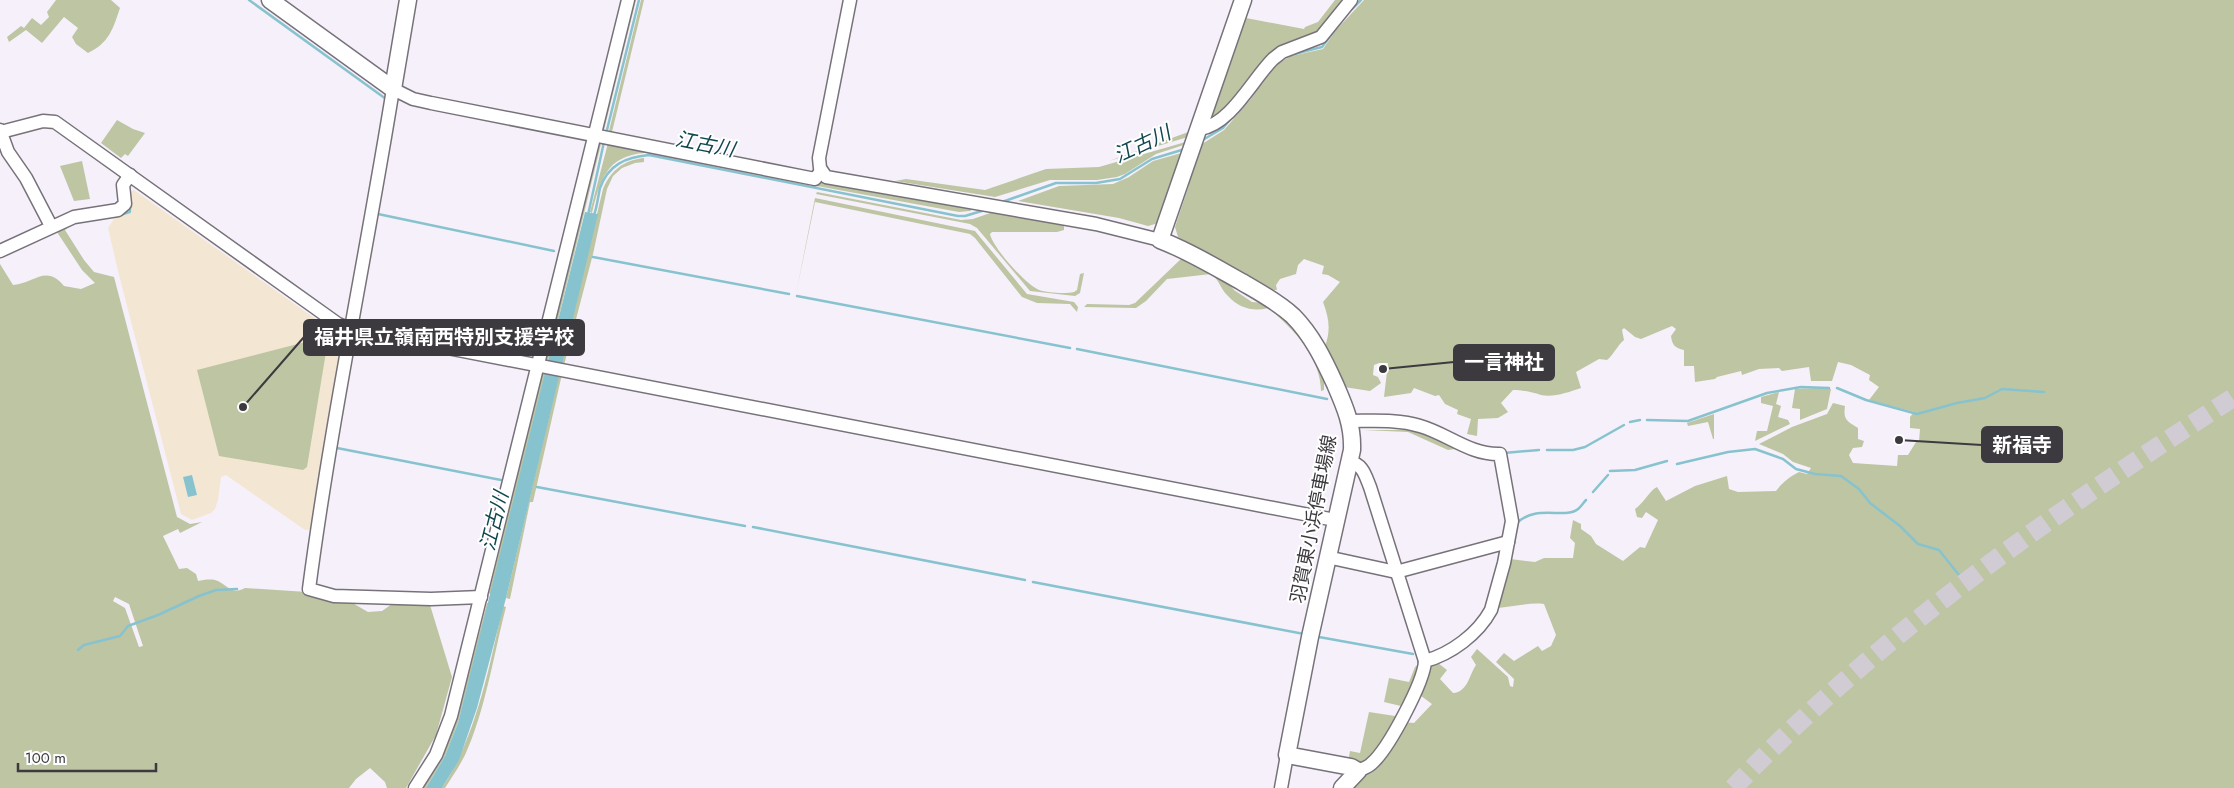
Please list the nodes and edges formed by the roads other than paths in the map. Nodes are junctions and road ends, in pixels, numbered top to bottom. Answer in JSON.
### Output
{"nodes":[{"id":1,"x":270,"y":0,"type":"edge"},
{"id":2,"x":408,"y":0,"type":"edge"},
{"id":3,"x":628,"y":0,"type":"edge"},
{"id":4,"x":850,"y":0,"type":"edge"},
{"id":5,"x":1244,"y":0,"type":"edge"},
{"id":6,"x":1351,"y":0,"type":"edge"},
{"id":7,"x":393,"y":89,"type":"junction"},
{"id":8,"x":0,"y":131,"type":"edge"},
{"id":9,"x":601,"y":137,"type":"junction"},
{"id":10,"x":1196,"y":140,"type":"junction"},
{"id":11,"x":4,"y":153,"type":"edge"},
{"id":12,"x":821,"y":171,"type":"junction"},
{"id":13,"x":126,"y":172,"type":"junction"},
{"id":14,"x":51,"y":226,"type":"junction"},
{"id":15,"x":1160,"y":240,"type":"junction"},
{"id":16,"x":0,"y":251,"type":"edge"},
{"id":17,"x":350,"y":329,"type":"junction"},
{"id":18,"x":542,"y":366,"type":"junction"},
{"id":19,"x":1350,"y":421,"type":"junction"},
{"id":20,"x":1350,"y":462,"type":"junction"},
{"id":21,"x":1336,"y":520,"type":"junction"},
{"id":22,"x":1508,"y":542,"type":"junction"},
{"id":23,"x":1327,"y":557,"type":"junction"},
{"id":24,"x":1396,"y":572,"type":"junction"},
{"id":25,"x":481,"y":597,"type":"junction"},
{"id":26,"x":1425,"y":661,"type":"junction"},
{"id":27,"x":1287,"y":755,"type":"junction"},
{"id":28,"x":1358,"y":772,"type":"junction"},
{"id":29,"x":415,"y":788,"type":"edge"},
{"id":30,"x":1281,"y":788,"type":"edge"},
{"id":31,"x":1342,"y":788,"type":"edge"}],
"edges":[{"from":1,"to":7,"type":"main road"},
{"from":2,"to":7,"type":"main road"},
{"from":3,"to":9,"type":"street"},
{"from":4,"to":12,"type":"street"},
{"from":5,"to":10,"type":"main road"},
{"from":6,"to":10,"type":"street"},
{"from":7,"to":9,"type":"street"},
{"from":7,"to":17,"type":"street"},
{"from":8,"to":11,"type":"street"},
{"from":8,"to":13,"type":"street"},
{"from":9,"to":12,"type":"street"},
{"from":9,"to":18,"type":"street"},
{"from":10,"to":15,"type":"main road"},
{"from":11,"to":14,"type":"street"},
{"from":12,"to":15,"type":"street"},
{"from":13,"to":14,"type":"street"},
{"from":13,"to":17,"type":"street"},
{"from":14,"to":16,"type":"street"},
{"from":15,"to":19,"type":"main road","name":"羽賀東小浜停車場線"},
{"from":17,"to":18,"type":"street"},
{"from":17,"to":25,"type":"street"},
{"from":18,"to":21,"type":"street"},
{"from":18,"to":25,"type":"street"},
{"from":19,"to":20,"type":"main road","name":"羽賀東小浜停車場線"},
{"from":19,"to":22,"type":"street"},
{"from":20,"to":21,"type":"main road","name":"羽賀東小浜停車場線"},
{"from":20,"to":24,"type":"street"},
{"from":21,"to":23,"type":"main road","name":"羽賀東小浜停車場線"},
{"from":22,"to":24,"type":"street"},
{"from":22,"to":26,"type":"street"},
{"from":23,"to":24,"type":"street"},
{"from":23,"to":27,"type":"main road","name":"羽賀東小浜停車場線"},
{"from":24,"to":26,"type":"street"},
{"from":25,"to":29,"type":"street"},
{"from":26,"to":28,"type":"street"},
{"from":27,"to":28,"type":"main road"},
{"from":27,"to":30,"type":"street"},
{"from":28,"to":31,"type":"main road"}]}
